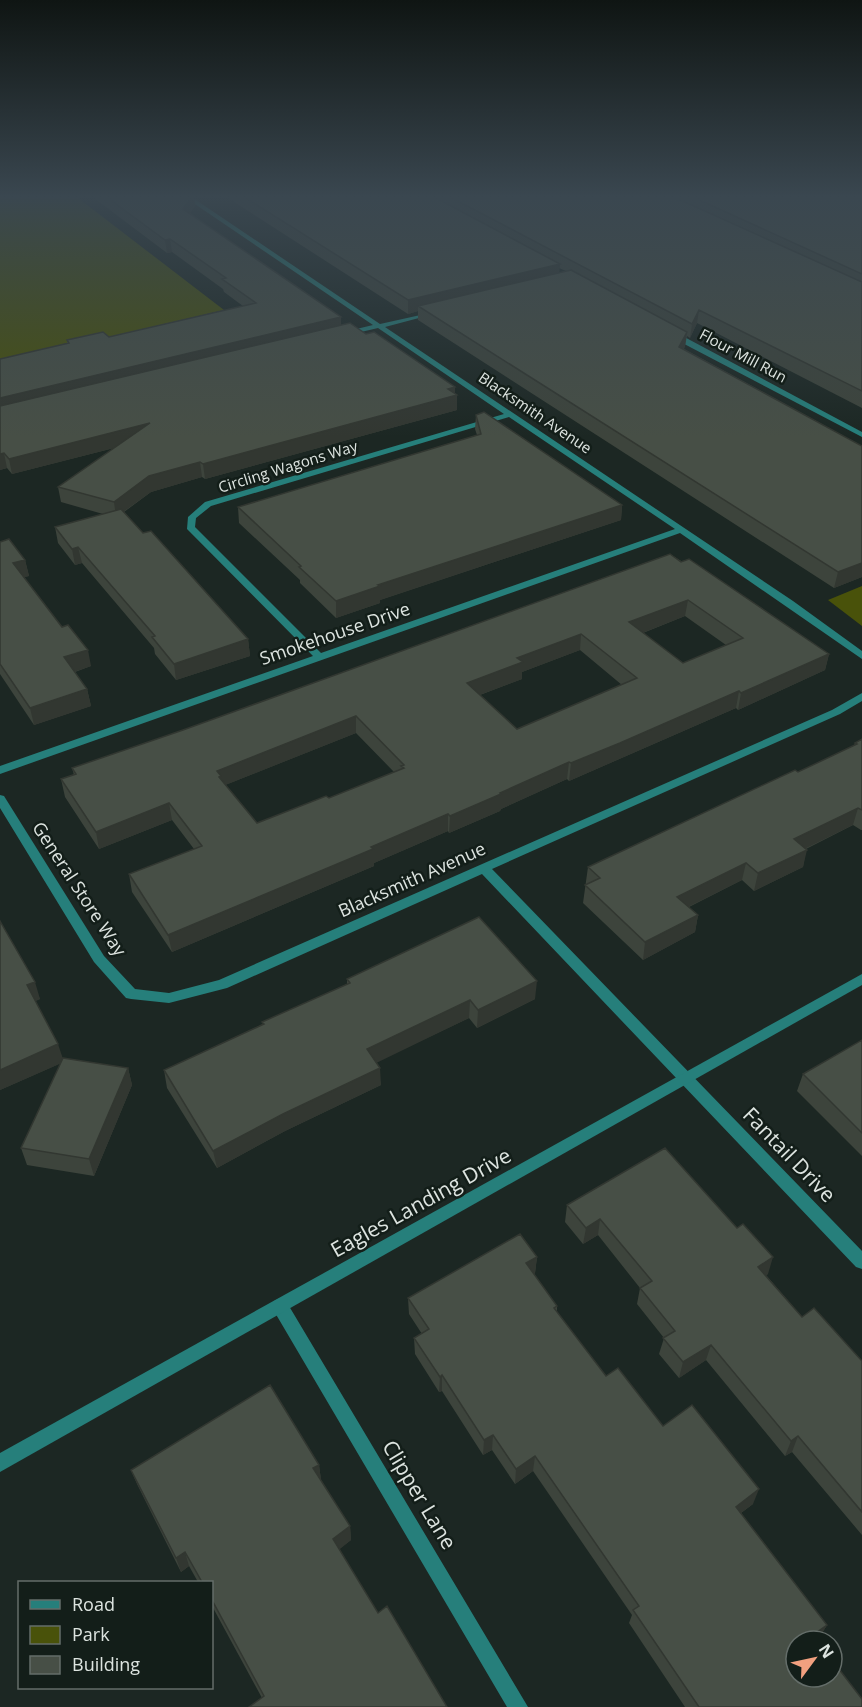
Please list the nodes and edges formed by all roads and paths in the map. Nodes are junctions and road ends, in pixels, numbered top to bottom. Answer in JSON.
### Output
{"nodes":[{"id":1,"x":307,"y":278,"type":"edge"},
{"id":2,"x":441,"y":310,"type":"edge"},
{"id":3,"x":379,"y":326,"type":"junction"},
{"id":4,"x":669,"y":332,"type":"edge"},
{"id":5,"x":333,"y":337,"type":"edge"},
{"id":6,"x":511,"y":414,"type":"junction"},
{"id":7,"x":862,"y":435,"type":"edge"},
{"id":8,"x":681,"y":530,"type":"junction"},
{"id":9,"x":862,"y":656,"type":"edge"},
{"id":10,"x":319,"y":657,"type":"junction"},
{"id":11,"x":862,"y":696,"type":"edge"},
{"id":12,"x":0,"y":770,"type":"edge"},
{"id":13,"x":0,"y":799,"type":"edge"},
{"id":14,"x":483,"y":868,"type":"junction"},
{"id":15,"x":862,"y":979,"type":"edge"},
{"id":16,"x":169,"y":998,"type":"joint"},
{"id":17,"x":686,"y":1078,"type":"junction"},
{"id":18,"x":862,"y":1262,"type":"edge"},
{"id":19,"x":280,"y":1306,"type":"junction"},
{"id":20,"x":0,"y":1463,"type":"edge"},
{"id":21,"x":518,"y":1707,"type":"edge"}],
"edges":[{"from":1,"to":3,"type":"street","name":"Blacksmith Avenue"},
{"from":2,"to":3,"type":"street"},
{"from":3,"to":5,"type":"street"},
{"from":3,"to":6,"type":"street","name":"Blacksmith Avenue"},
{"from":4,"to":7,"type":"street","name":"Flour Mill Run"},
{"from":6,"to":8,"type":"street","name":"Blacksmith Avenue"},
{"from":6,"to":10,"type":"street","name":"Circling Wagons Way"},
{"from":8,"to":9,"type":"street","name":"Blacksmith Avenue"},
{"from":8,"to":10,"type":"street","name":"Smokehouse Drive"},
{"from":10,"to":12,"type":"street","name":"Smokehouse Drive"},
{"from":11,"to":14,"type":"street","name":"Blacksmith Avenue"},
{"from":13,"to":16,"type":"street","name":"General Store Way"},
{"from":14,"to":16,"type":"street","name":"Blacksmith Avenue"},
{"from":14,"to":17,"type":"street","name":"Fantail Drive"},
{"from":15,"to":17,"type":"street","name":"Eagles Landing Drive"},
{"from":17,"to":18,"type":"street","name":"Fantail Drive"},
{"from":17,"to":19,"type":"street","name":"Eagles Landing Drive"},
{"from":19,"to":20,"type":"street","name":"Eagles Landing Drive"},
{"from":19,"to":21,"type":"street","name":"Clipper Lane"}]}
